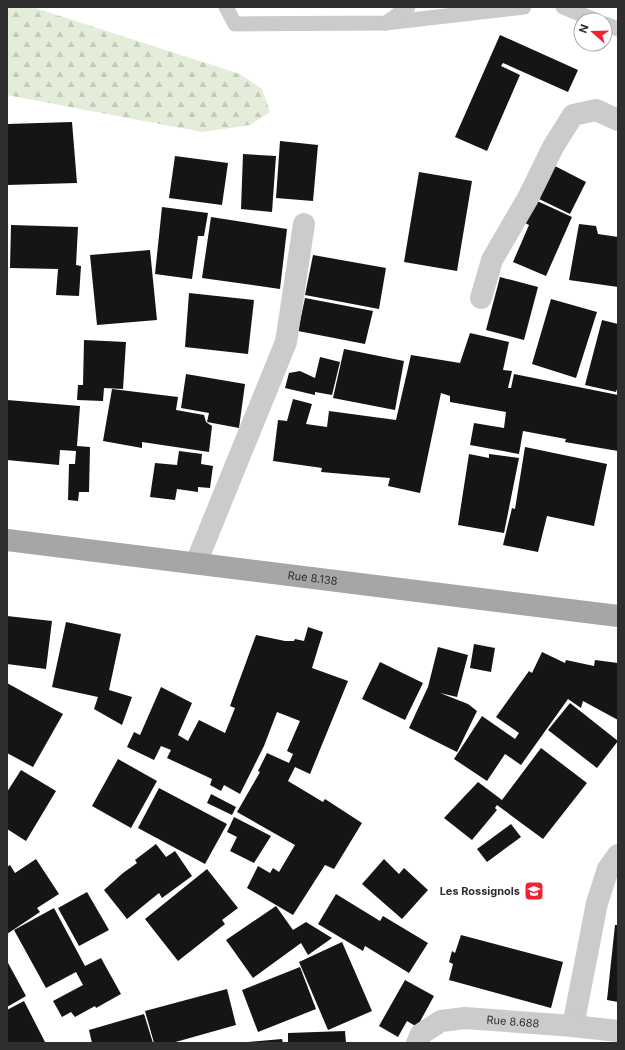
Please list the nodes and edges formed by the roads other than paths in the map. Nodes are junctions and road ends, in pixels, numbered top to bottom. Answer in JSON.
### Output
{"nodes":[{"id":1,"x":226,"y":7,"type":"edge"},
{"id":2,"x":408,"y":7,"type":"edge"},
{"id":3,"x":524,"y":7,"type":"edge"},
{"id":4,"x":563,"y":7,"type":"edge"},
{"id":5,"x":575,"y":12,"type":"edge"},
{"id":6,"x":385,"y":24,"type":"junction"},
{"id":7,"x":618,"y":120,"type":"edge"},
{"id":8,"x":304,"y":224,"type":"dead end"},
{"id":9,"x":481,"y":298,"type":"dead end"},
{"id":10,"x":7,"y":540,"type":"edge"},
{"id":11,"x":196,"y":563,"type":"junction"},
{"id":12,"x":618,"y":616,"type":"edge"},
{"id":13,"x":618,"y":855,"type":"edge"},
{"id":14,"x":573,"y":1026,"type":"junction"},
{"id":15,"x":618,"y":1031,"type":"edge"},
{"id":16,"x":417,"y":1043,"type":"edge"}],
"edges":[{"from":1,"to":6,"type":"lane"},
{"from":2,"to":6,"type":"lane"},
{"from":3,"to":6,"type":"lane"},
{"from":4,"to":5,"type":"lane"},
{"from":7,"to":9,"type":"street"},
{"from":8,"to":11,"type":"street"},
{"from":10,"to":11,"type":"main road","name":"Rue 8.138"},
{"from":11,"to":12,"type":"main road","name":"Rue 8.138"},
{"from":13,"to":14,"type":"street"},
{"from":14,"to":15,"type":"street","name":"Rue 8.688"},
{"from":14,"to":16,"type":"street","name":"Rue 8.688"}]}
